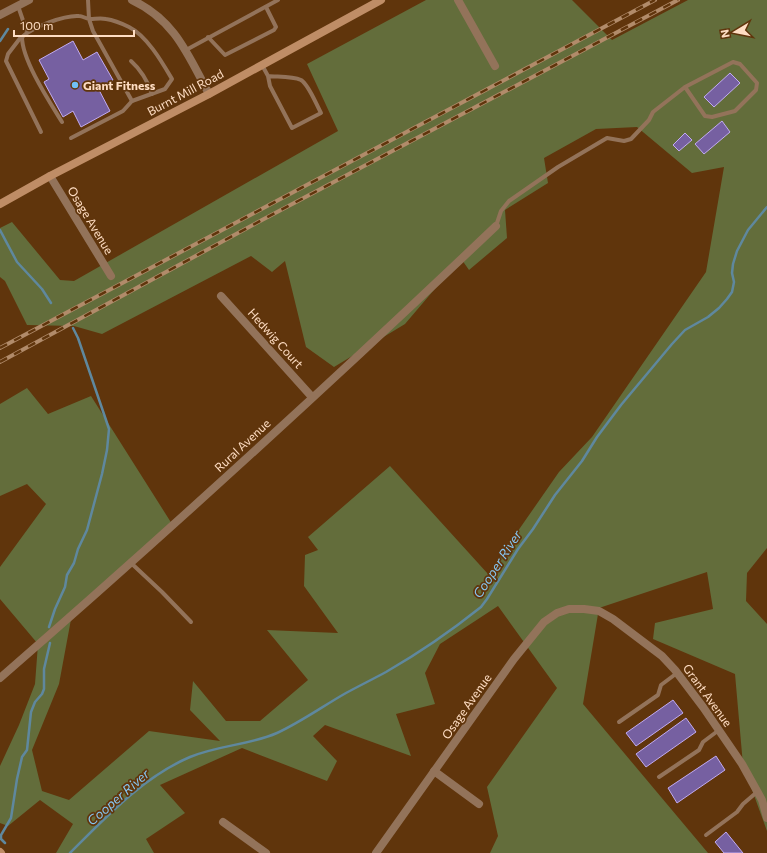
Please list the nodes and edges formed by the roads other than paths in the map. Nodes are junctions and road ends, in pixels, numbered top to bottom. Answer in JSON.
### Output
{"nodes":[{"id":1,"x":29,"y":0,"type":"edge"},
{"id":2,"x":88,"y":0,"type":"edge"},
{"id":3,"x":132,"y":0,"type":"edge"},
{"id":4,"x":278,"y":0,"type":"edge"},
{"id":5,"x":381,"y":0,"type":"edge"},
{"id":6,"x":458,"y":0,"type":"edge"},
{"id":7,"x":18,"y":5,"type":"junction"},
{"id":8,"x":266,"y":7,"type":"junction"},
{"id":9,"x":0,"y":15,"type":"edge"},
{"id":10,"x":89,"y":19,"type":"junction"},
{"id":11,"x":27,"y":32,"type":"junction"},
{"id":12,"x":22,"y":37,"type":"junction"},
{"id":13,"x":208,"y":37,"type":"junction"},
{"id":14,"x":185,"y":50,"type":"junction"},
{"id":15,"x":131,"y":61,"type":"dead end"},
{"id":16,"x":262,"y":65,"type":"junction"},
{"id":17,"x":495,"y":66,"type":"dead end"},
{"id":18,"x":268,"y":76,"type":"junction"},
{"id":19,"x":685,"y":87,"type":"junction"},
{"id":20,"x":152,"y":94,"type":"junction"},
{"id":21,"x":209,"y":94,"type":"junction"},
{"id":22,"x":132,"y":101,"type":"junction"},
{"id":23,"x":62,"y":122,"type":"dead end"},
{"id":24,"x":41,"y":132,"type":"dead end"},
{"id":25,"x":72,"y":138,"type":"dead end"},
{"id":26,"x":50,"y":176,"type":"junction"},
{"id":27,"x":0,"y":204,"type":"edge"},
{"id":28,"x":496,"y":226,"type":"joint"},
{"id":29,"x":111,"y":276,"type":"dead end"},
{"id":30,"x":221,"y":296,"type":"dead end"},
{"id":31,"x":312,"y":397,"type":"junction"},
{"id":32,"x":131,"y":563,"type":"junction"},
{"id":33,"x":599,"y":611,"type":"joint"},
{"id":34,"x":191,"y":622,"type":"dead end"},
{"id":35,"x":677,"y":672,"type":"junction"},
{"id":36,"x":0,"y":678,"type":"edge"},
{"id":37,"x":619,"y":722,"type":"dead end"},
{"id":38,"x":719,"y":730,"type":"junction"},
{"id":39,"x":434,"y":772,"type":"junction"},
{"id":40,"x":659,"y":777,"type":"dead end"},
{"id":41,"x":758,"y":792,"type":"junction"},
{"id":42,"x":479,"y":804,"type":"dead end"},
{"id":43,"x":767,"y":818,"type":"edge"},
{"id":44,"x":223,"y":822,"type":"dead end"},
{"id":45,"x":706,"y":835,"type":"dead end"},
{"id":46,"x":266,"y":853,"type":"edge"},
{"id":47,"x":376,"y":853,"type":"edge"}],
"edges":[{"from":1,"to":7,"type":"street"},
{"from":2,"to":10,"type":"lane"},
{"from":3,"to":14,"type":"street"},
{"from":4,"to":8,"type":"lane"},
{"from":5,"to":16,"type":"main road","name":"Burnt Mill Road"},
{"from":6,"to":17,"type":"street"},
{"from":7,"to":9,"type":"street"},
{"from":7,"to":11,"type":"lane"},
{"from":8,"to":13,"type":"lane"},
{"from":8,"to":13,"type":"lane"},
{"from":10,"to":11,"type":"lane"},
{"from":10,"to":20,"type":"lane"},
{"from":10,"to":22,"type":"lane"},
{"from":11,"to":12,"type":"lane"},
{"from":12,"to":23,"type":"lane"},
{"from":12,"to":24,"type":"lane"},
{"from":13,"to":14,"type":"lane"},
{"from":14,"to":21,"type":"street"},
{"from":15,"to":20,"type":"lane"},
{"from":16,"to":18,"type":"lane"},
{"from":16,"to":21,"type":"main road","name":"Burnt Mill Road"},
{"from":18,"to":18,"type":"lane"},
{"from":19,"to":19,"type":"lane"},
{"from":19,"to":28,"type":"lane"},
{"from":20,"to":22,"type":"lane"},
{"from":21,"to":26,"type":"main road","name":"Burnt Mill Road"},
{"from":22,"to":25,"type":"lane"},
{"from":26,"to":27,"type":"main road","name":"Burnt Mill Road"},
{"from":26,"to":29,"type":"street","name":"Osage Avenue"},
{"from":28,"to":31,"type":"street","name":"Rural Avenue"},
{"from":30,"to":31,"type":"street","name":"Hedwig Court"},
{"from":31,"to":32,"type":"street","name":"Rural Avenue"},
{"from":32,"to":34,"type":"lane"},
{"from":32,"to":36,"type":"street","name":"Rural Avenue"},
{"from":33,"to":35,"type":"street","name":"Grant Avenue"},
{"from":33,"to":39,"type":"street","name":"Osage Avenue"},
{"from":35,"to":37,"type":"lane"},
{"from":35,"to":38,"type":"street","name":"Grant Avenue"},
{"from":38,"to":40,"type":"lane"},
{"from":38,"to":41,"type":"street","name":"Grant Avenue"},
{"from":39,"to":42,"type":"street"},
{"from":39,"to":47,"type":"street","name":"Osage Avenue"},
{"from":41,"to":43,"type":"street","name":"Grant Avenue"},
{"from":41,"to":45,"type":"lane"},
{"from":44,"to":46,"type":"street"}]}
